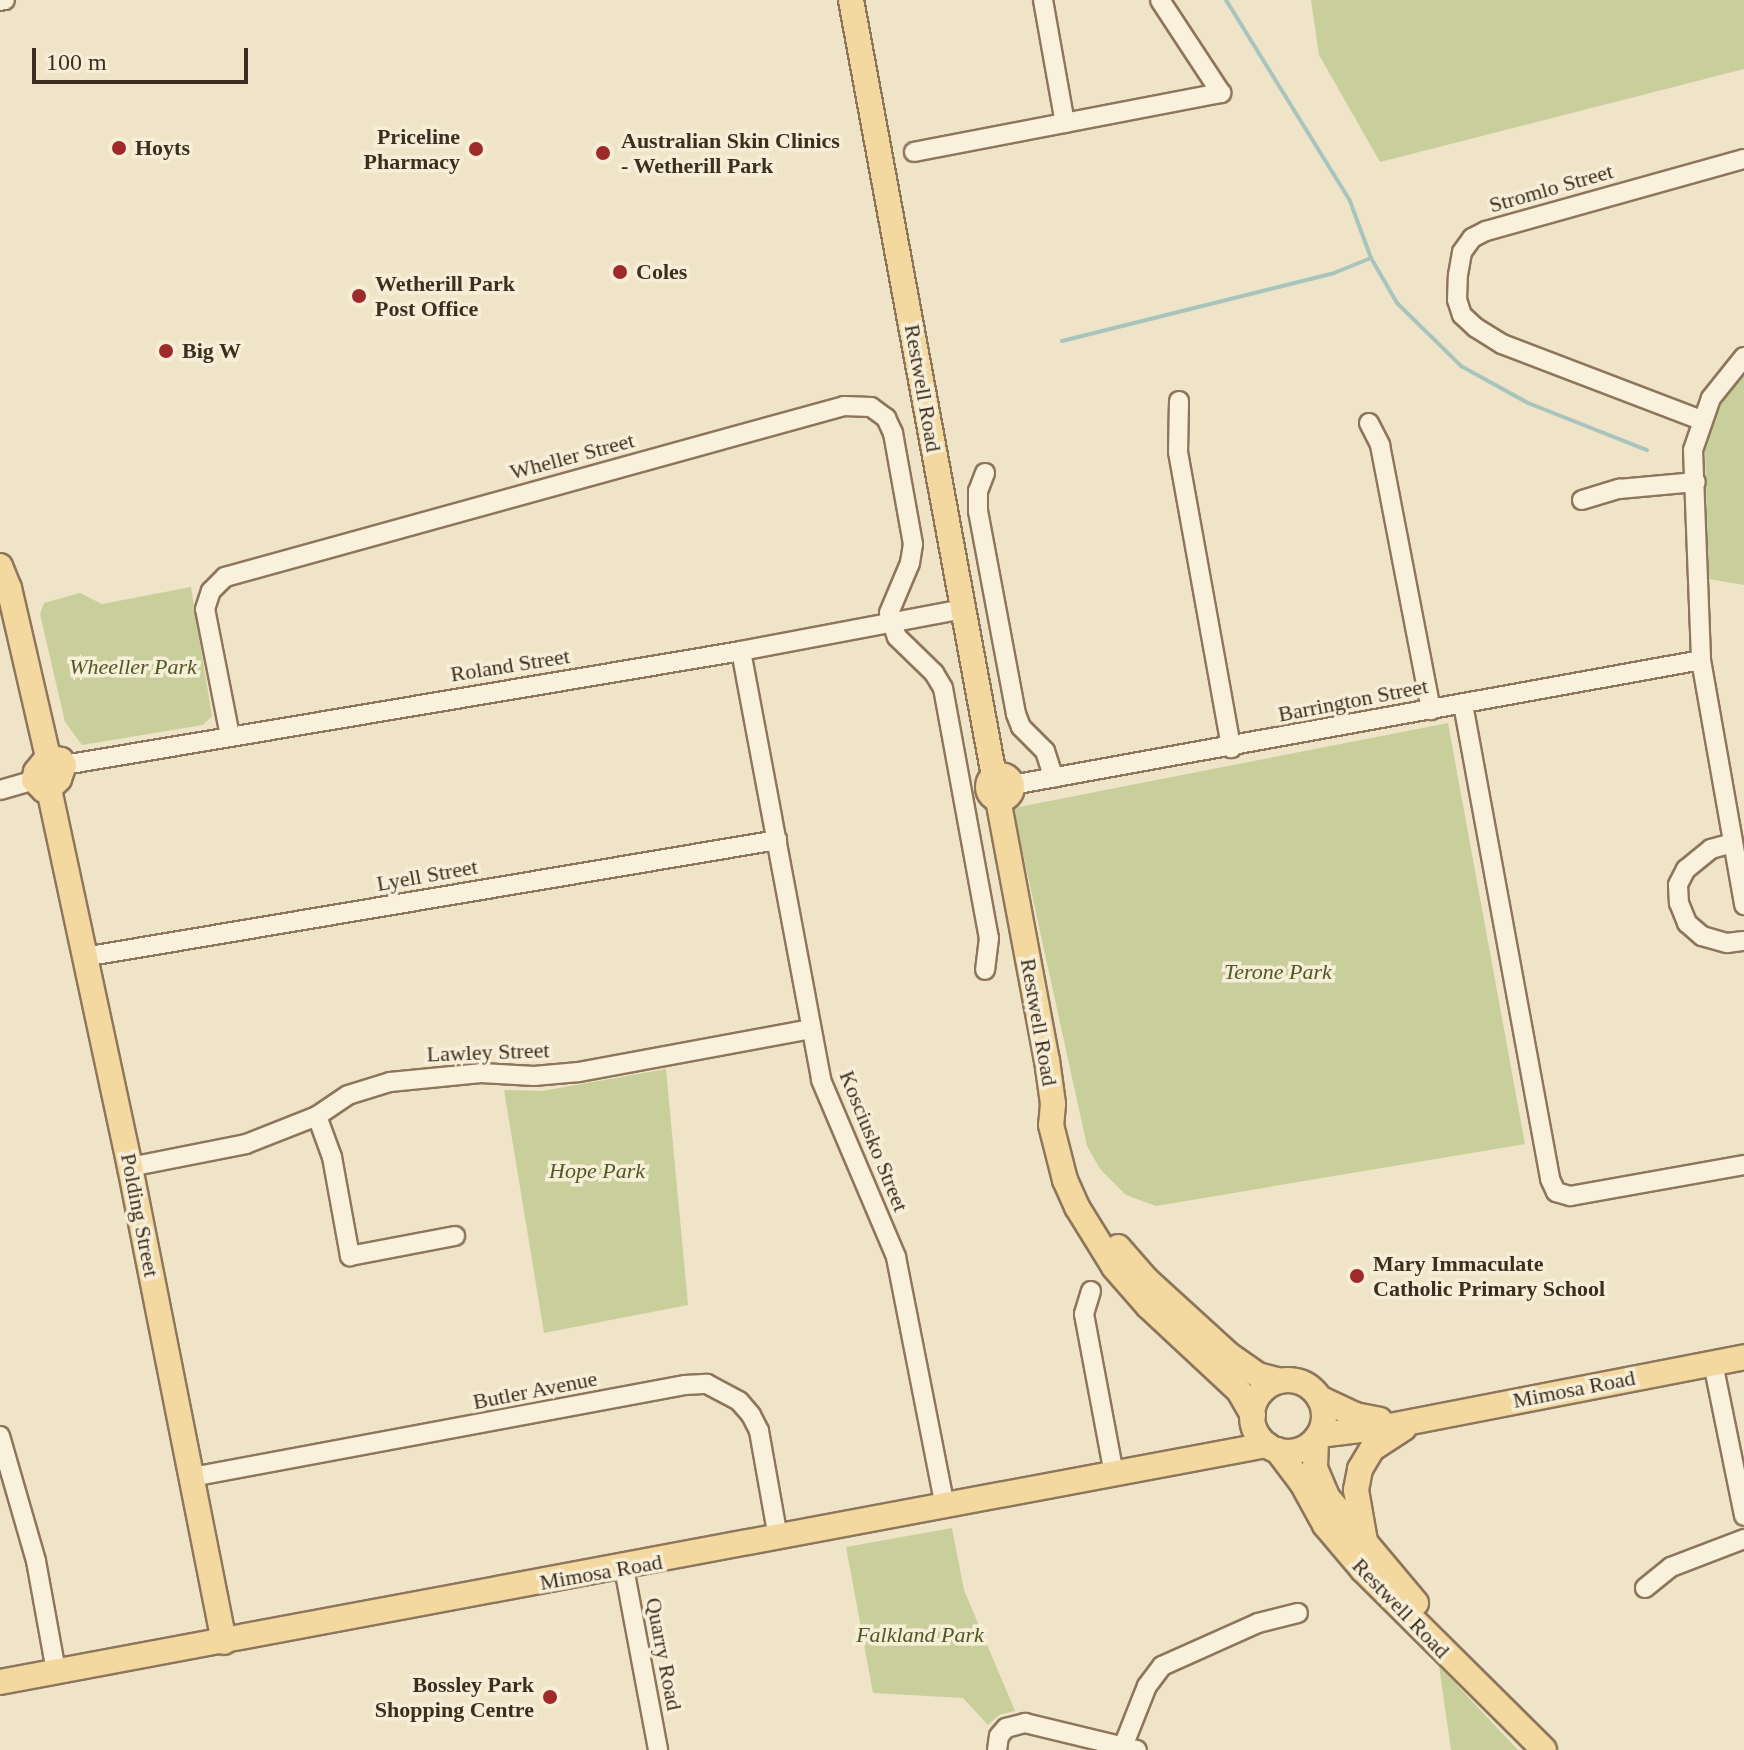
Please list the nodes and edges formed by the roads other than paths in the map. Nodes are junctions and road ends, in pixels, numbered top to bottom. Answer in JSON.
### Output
{"nodes":[{"id":1,"x":851,"y":0,"type":"edge"},
{"id":2,"x":1043,"y":0,"type":"edge"},
{"id":3,"x":1160,"y":0,"type":"edge"},
{"id":4,"x":1065,"y":123,"type":"junction"},
{"id":5,"x":914,"y":152,"type":"dead end"},
{"id":6,"x":1744,"y":159,"type":"edge"},
{"id":7,"x":1744,"y":357,"type":"edge"},
{"id":8,"x":1179,"y":401,"type":"dead end"},
{"id":9,"x":1701,"y":420,"type":"junction"},
{"id":10,"x":1369,"y":423,"type":"dead end"},
{"id":11,"x":985,"y":473,"type":"dead end"},
{"id":12,"x":1696,"y":482,"type":"junction"},
{"id":13,"x":1582,"y":500,"type":"dead end"},
{"id":14,"x":0,"y":566,"type":"edge"},
{"id":15,"x":963,"y":609,"type":"junction"},
{"id":16,"x":891,"y":622,"type":"junction"},
{"id":17,"x":741,"y":651,"type":"junction"},
{"id":18,"x":1701,"y":660,"type":"junction"},
{"id":19,"x":1463,"y":704,"type":"junction"},
{"id":20,"x":1431,"y":710,"type":"junction"},
{"id":21,"x":230,"y":736,"type":"junction"},
{"id":22,"x":1231,"y":748,"type":"junction"},
{"id":23,"x":56,"y":761,"type":"junction"},
{"id":24,"x":1054,"y":778,"type":"junction"},
{"id":25,"x":42,"y":784,"type":"junction"},
{"id":26,"x":1002,"y":787,"type":"junction"},
{"id":27,"x":0,"y":790,"type":"edge"},
{"id":28,"x":777,"y":840,"type":"junction"},
{"id":29,"x":1733,"y":843,"type":"junction"},
{"id":30,"x":1744,"y":905,"type":"edge"},
{"id":31,"x":1744,"y":941,"type":"edge"},
{"id":32,"x":84,"y":957,"type":"junction"},
{"id":33,"x":985,"y":970,"type":"dead end"},
{"id":34,"x":811,"y":1029,"type":"junction"},
{"id":35,"x":1053,"y":1104,"type":"junction"},
{"id":36,"x":317,"y":1116,"type":"junction"},
{"id":37,"x":1744,"y":1165,"type":"edge"},
{"id":38,"x":130,"y":1167,"type":"junction"},
{"id":39,"x":455,"y":1236,"type":"dead end"},
{"id":40,"x":1091,"y":1291,"type":"dead end"},
{"id":41,"x":1744,"y":1357,"type":"edge"},
{"id":42,"x":1713,"y":1363,"type":"junction"},
{"id":43,"x":1280,"y":1381,"type":"junction"},
{"id":44,"x":1319,"y":1398,"type":"junction"},
{"id":45,"x":1432,"y":1417,"type":"junction"},
{"id":46,"x":1404,"y":1422,"type":"junction"},
{"id":47,"x":1262,"y":1434,"type":"junction"},
{"id":48,"x":0,"y":1436,"type":"edge"},
{"id":49,"x":1318,"y":1437,"type":"junction"},
{"id":50,"x":5,"y":1471,"type":"edge"},
{"id":51,"x":1114,"y":1474,"type":"junction"},
{"id":52,"x":192,"y":1477,"type":"junction"},
{"id":53,"x":945,"y":1506,"type":"junction"},
{"id":54,"x":1744,"y":1516,"type":"edge"},
{"id":55,"x":778,"y":1538,"type":"junction"},
{"id":56,"x":1744,"y":1539,"type":"edge"},
{"id":57,"x":1366,"y":1546,"type":"junction"},
{"id":58,"x":624,"y":1568,"type":"junction"},
{"id":59,"x":1645,"y":1588,"type":"dead end"},
{"id":60,"x":1298,"y":1613,"type":"dead end"},
{"id":61,"x":224,"y":1642,"type":"junction"},
{"id":62,"x":56,"y":1671,"type":"junction"},
{"id":63,"x":0,"y":1682,"type":"edge"},
{"id":64,"x":1130,"y":1747,"type":"edge"},
{"id":65,"x":658,"y":1750,"type":"edge"},
{"id":66,"x":997,"y":1750,"type":"edge"},
{"id":67,"x":1544,"y":1750,"type":"edge"}],
"edges":[{"from":1,"to":15,"type":"main road","name":"Restwell Road"},
{"from":2,"to":4,"type":"street"},
{"from":3,"to":4,"type":"street"},
{"from":4,"to":5,"type":"street"},
{"from":6,"to":9,"type":"street","name":"Stromlo Street"},
{"from":7,"to":9,"type":"street"},
{"from":8,"to":22,"type":"street"},
{"from":9,"to":12,"type":"street"},
{"from":10,"to":20,"type":"street"},
{"from":11,"to":24,"type":"street"},
{"from":12,"to":13,"type":"street"},
{"from":12,"to":18,"type":"street"},
{"from":14,"to":23,"type":"main road"},
{"from":15,"to":16,"type":"street","name":"Roland Street"},
{"from":15,"to":26,"type":"main road","name":"Restwell Road"},
{"from":16,"to":17,"type":"street","name":"Roland Street"},
{"from":16,"to":21,"type":"street","name":"Wheller Street"},
{"from":16,"to":33,"type":"street"},
{"from":17,"to":21,"type":"street","name":"Roland Street"},
{"from":17,"to":28,"type":"street","name":"Kosciusko Street"},
{"from":18,"to":19,"type":"street","name":"Barrington Street"},
{"from":18,"to":29,"type":"street"},
{"from":19,"to":20,"type":"street","name":"Barrington Street"},
{"from":19,"to":37,"type":"street"},
{"from":20,"to":22,"type":"street","name":"Barrington Street"},
{"from":21,"to":23,"type":"street","name":"Roland Street"},
{"from":22,"to":24,"type":"street","name":"Barrington Street"},
{"from":23,"to":25,"type":"main road"},
{"from":24,"to":26,"type":"street","name":"Barrington Street"},
{"from":25,"to":27,"type":"street"},
{"from":25,"to":32,"type":"main road","name":"Polding Street"},
{"from":26,"to":35,"type":"main road","name":"Restwell Road"},
{"from":28,"to":32,"type":"street","name":"Lyell Street"},
{"from":28,"to":34,"type":"street","name":"Kosciusko Street"},
{"from":29,"to":30,"type":"street"},
{"from":29,"to":31,"type":"street"},
{"from":32,"to":38,"type":"main road","name":"Polding Street"},
{"from":34,"to":36,"type":"street","name":"Lawley Street"},
{"from":34,"to":53,"type":"street","name":"Kosciusko Street"},
{"from":35,"to":43,"type":"main road","name":"Restwell Road"},
{"from":35,"to":47,"type":"main road","name":"Restwell Road"},
{"from":36,"to":38,"type":"street","name":"Lawley Street"},
{"from":36,"to":39,"type":"street"},
{"from":38,"to":52,"type":"main road","name":"Polding Street"},
{"from":40,"to":51,"type":"street"},
{"from":41,"to":42,"type":"main road","name":"Mimosa Road"},
{"from":42,"to":45,"type":"main road","name":"Mimosa Road"},
{"from":42,"to":54,"type":"street"},
{"from":43,"to":44,"type":"main road"},
{"from":43,"to":47,"type":"main road"},
{"from":44,"to":46,"type":"main road","name":"Mimosa Road"},
{"from":44,"to":49,"type":"main road"},
{"from":45,"to":46,"type":"main road","name":"Mimosa Road"},
{"from":45,"to":57,"type":"main road"},
{"from":46,"to":49,"type":"main road","name":"Mimosa Road"},
{"from":47,"to":49,"type":"main road"},
{"from":47,"to":51,"type":"main road","name":"Mimosa Road"},
{"from":47,"to":67,"type":"main road","name":"Restwell Road"},
{"from":48,"to":50,"type":"street"},
{"from":49,"to":57,"type":"main road","name":"Restwell Road"},
{"from":50,"to":62,"type":"street"},
{"from":51,"to":53,"type":"main road","name":"Mimosa Road"},
{"from":52,"to":55,"type":"street","name":"Butler Avenue"},
{"from":52,"to":61,"type":"main road","name":"Polding Street"},
{"from":53,"to":55,"type":"main road","name":"Mimosa Road"},
{"from":55,"to":58,"type":"main road","name":"Mimosa Road"},
{"from":56,"to":59,"type":"street"},
{"from":57,"to":67,"type":"main road","name":"Restwell Road"},
{"from":58,"to":61,"type":"main road","name":"Mimosa Road"},
{"from":58,"to":65,"type":"street","name":"Quarry Road"},
{"from":60,"to":64,"type":"street"},
{"from":61,"to":62,"type":"main road","name":"Mimosa Road"},
{"from":62,"to":63,"type":"main road","name":"Mimosa Road"},
{"from":64,"to":66,"type":"street"}]}
